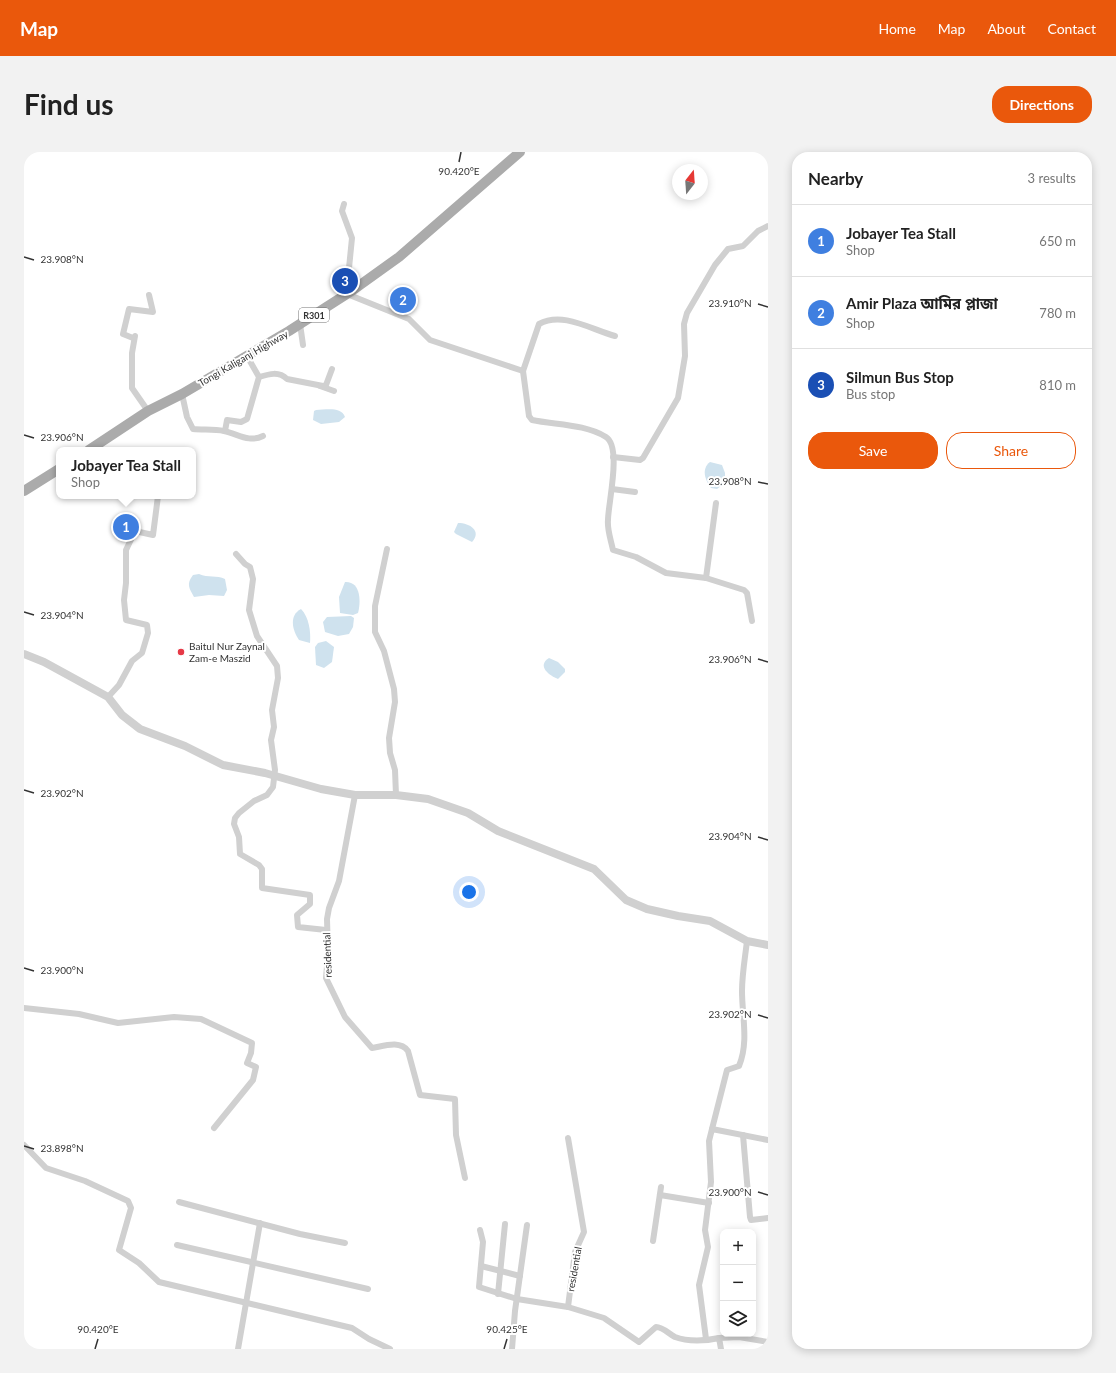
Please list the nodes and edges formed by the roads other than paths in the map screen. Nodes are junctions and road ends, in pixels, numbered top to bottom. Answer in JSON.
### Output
{"nodes":[{"id":1,"x":520,"y":152,"type":"edge"},
{"id":2,"x":344,"y":204,"type":"dead end"},
{"id":3,"x":768,"y":226,"type":"edge"},
{"id":4,"x":350,"y":292,"type":"junction"},
{"id":5,"x":149,"y":294,"type":"dead end"},
{"id":6,"x":300,"y":324,"type":"junction"},
{"id":7,"x":615,"y":336,"type":"dead end"},
{"id":8,"x":303,"y":345,"type":"dead end"},
{"id":9,"x":247,"y":356,"type":"junction"},
{"id":10,"x":332,"y":368,"type":"dead end"},
{"id":11,"x":524,"y":371,"type":"junction"},
{"id":12,"x":259,"y":376,"type":"junction"},
{"id":13,"x":320,"y":386,"type":"junction"},
{"id":14,"x":334,"y":391,"type":"dead end"},
{"id":15,"x":182,"y":394,"type":"junction"},
{"id":16,"x":148,"y":411,"type":"junction"},
{"id":17,"x":225,"y":431,"type":"junction"},
{"id":18,"x":263,"y":436,"type":"dead end"},
{"id":19,"x":94,"y":447,"type":"edge"},
{"id":20,"x":613,"y":457,"type":"junction"},
{"id":21,"x":56,"y":471,"type":"edge"},
{"id":22,"x":612,"y":489,"type":"junction"},
{"id":23,"x":24,"y":491,"type":"edge"},
{"id":24,"x":635,"y":492,"type":"dead end"},
{"id":25,"x":158,"y":499,"type":"edge"},
{"id":26,"x":716,"y":503,"type":"dead end"},
{"id":27,"x":387,"y":549,"type":"dead end"},
{"id":28,"x":236,"y":554,"type":"dead end"},
{"id":29,"x":706,"y":578,"type":"junction"},
{"id":30,"x":752,"y":621,"type":"dead end"},
{"id":31,"x":24,"y":654,"type":"edge"},
{"id":32,"x":108,"y":697,"type":"junction"},
{"id":33,"x":273,"y":776,"type":"junction"},
{"id":34,"x":355,"y":795,"type":"junction"},
{"id":35,"x":396,"y":795,"type":"junction"},
{"id":36,"x":326,"y":930,"type":"junction"},
{"id":37,"x":747,"y":941,"type":"junction"},
{"id":38,"x":768,"y":946,"type":"edge"},
{"id":39,"x":24,"y":1008,"type":"edge"},
{"id":40,"x":214,"y":1128,"type":"dead end"},
{"id":41,"x":712,"y":1129,"type":"junction"},
{"id":42,"x":744,"y":1135,"type":"junction"},
{"id":43,"x":568,"y":1138,"type":"dead end"},
{"id":44,"x":768,"y":1140,"type":"edge"},
{"id":45,"x":24,"y":1145,"type":"edge"},
{"id":46,"x":465,"y":1178,"type":"dead end"},
{"id":47,"x":661,"y":1187,"type":"dead end"},
{"id":48,"x":660,"y":1195,"type":"junction"},
{"id":49,"x":179,"y":1202,"type":"dead end"},
{"id":50,"x":709,"y":1203,"type":"junction"},
{"id":51,"x":768,"y":1218,"type":"edge"},
{"id":52,"x":260,"y":1223,"type":"junction"},
{"id":53,"x":505,"y":1224,"type":"dead end"},
{"id":54,"x":527,"y":1225,"type":"dead end"},
{"id":55,"x":480,"y":1230,"type":"dead end"},
{"id":56,"x":653,"y":1241,"type":"dead end"},
{"id":57,"x":345,"y":1243,"type":"dead end"},
{"id":58,"x":177,"y":1245,"type":"dead end"},
{"id":59,"x":254,"y":1263,"type":"junction"},
{"id":60,"x":481,"y":1266,"type":"junction"},
{"id":61,"x":501,"y":1271,"type":"junction"},
{"id":62,"x":520,"y":1276,"type":"junction"},
{"id":63,"x":368,"y":1289,"type":"dead end"},
{"id":64,"x":498,"y":1294,"type":"junction"},
{"id":65,"x":517,"y":1299,"type":"junction"},
{"id":66,"x":247,"y":1304,"type":"junction"},
{"id":67,"x":568,"y":1307,"type":"junction"},
{"id":68,"x":719,"y":1338,"type":"junction"},
{"id":69,"x":706,"y":1339,"type":"junction"},
{"id":70,"x":768,"y":1342,"type":"edge"},
{"id":71,"x":238,"y":1349,"type":"edge"},
{"id":72,"x":390,"y":1349,"type":"edge"},
{"id":73,"x":512,"y":1349,"type":"edge"},
{"id":74,"x":721,"y":1349,"type":"edge"}],
"edges":[{"from":1,"to":4,"type":"main road","name":"Tongi Kaliganj Highway","number":"R301"},
{"from":2,"to":4,"type":"street"},
{"from":3,"to":20,"type":"street"},
{"from":4,"to":6,"type":"main road","name":"Tongi Kaliganj Highway","number":"R301"},
{"from":4,"to":11,"type":"street"},
{"from":5,"to":16,"type":"street"},
{"from":6,"to":8,"type":"street"},
{"from":6,"to":9,"type":"main road","name":"Tongi Kaliganj Highway","number":"R301"},
{"from":7,"to":11,"type":"street"},
{"from":9,"to":12,"type":"street"},
{"from":9,"to":15,"type":"main road","name":"Tongi Kaliganj Highway","number":"R301"},
{"from":10,"to":13,"type":"street"},
{"from":11,"to":20,"type":"street"},
{"from":12,"to":13,"type":"street"},
{"from":12,"to":17,"type":"street"},
{"from":13,"to":14,"type":"street"},
{"from":15,"to":16,"type":"main road","name":"Tongi Kaliganj Highway","number":"R301"},
{"from":15,"to":17,"type":"street"},
{"from":16,"to":19,"type":"main road","name":"Tongi Kaliganj Highway","number":"R301"},
{"from":17,"to":18,"type":"street"},
{"from":20,"to":22,"type":"street"},
{"from":21,"to":23,"type":"main road"},
{"from":22,"to":24,"type":"street"},
{"from":22,"to":29,"type":"street"},
{"from":25,"to":32,"type":"street"},
{"from":26,"to":29,"type":"street"},
{"from":27,"to":35,"type":"street"},
{"from":28,"to":33,"type":"street"},
{"from":29,"to":30,"type":"street"},
{"from":31,"to":32,"type":"street"},
{"from":32,"to":33,"type":"street"},
{"from":33,"to":34,"type":"street"},
{"from":33,"to":36,"type":"street"},
{"from":34,"to":35,"type":"street"},
{"from":34,"to":36,"type":"street","name":"residential"},
{"from":35,"to":37,"type":"street"},
{"from":36,"to":46,"type":"street","name":"residential"},
{"from":37,"to":38,"type":"street"},
{"from":37,"to":41,"type":"street"},
{"from":39,"to":40,"type":"street"},
{"from":41,"to":42,"type":"street"},
{"from":41,"to":50,"type":"street"},
{"from":42,"to":44,"type":"street"},
{"from":42,"to":51,"type":"street"},
{"from":43,"to":67,"type":"street","name":"residential"},
{"from":45,"to":66,"type":"street"},
{"from":47,"to":48,"type":"street"},
{"from":48,"to":50,"type":"street"},
{"from":48,"to":56,"type":"street"},
{"from":49,"to":52,"type":"street"},
{"from":50,"to":69,"type":"street"},
{"from":52,"to":57,"type":"street"},
{"from":52,"to":59,"type":"street"},
{"from":53,"to":61,"type":"street"},
{"from":54,"to":62,"type":"street"},
{"from":55,"to":60,"type":"street"},
{"from":58,"to":59,"type":"street"},
{"from":59,"to":63,"type":"street"},
{"from":59,"to":66,"type":"street"},
{"from":60,"to":61,"type":"street"},
{"from":60,"to":64,"type":"street"},
{"from":61,"to":62,"type":"street"},
{"from":61,"to":64,"type":"street"},
{"from":62,"to":65,"type":"street"},
{"from":64,"to":65,"type":"street"},
{"from":65,"to":67,"type":"street"},
{"from":65,"to":73,"type":"street"},
{"from":66,"to":71,"type":"street"},
{"from":66,"to":72,"type":"street"},
{"from":67,"to":69,"type":"street"},
{"from":68,"to":69,"type":"street"},
{"from":68,"to":70,"type":"street"},
{"from":68,"to":74,"type":"street"}]}
